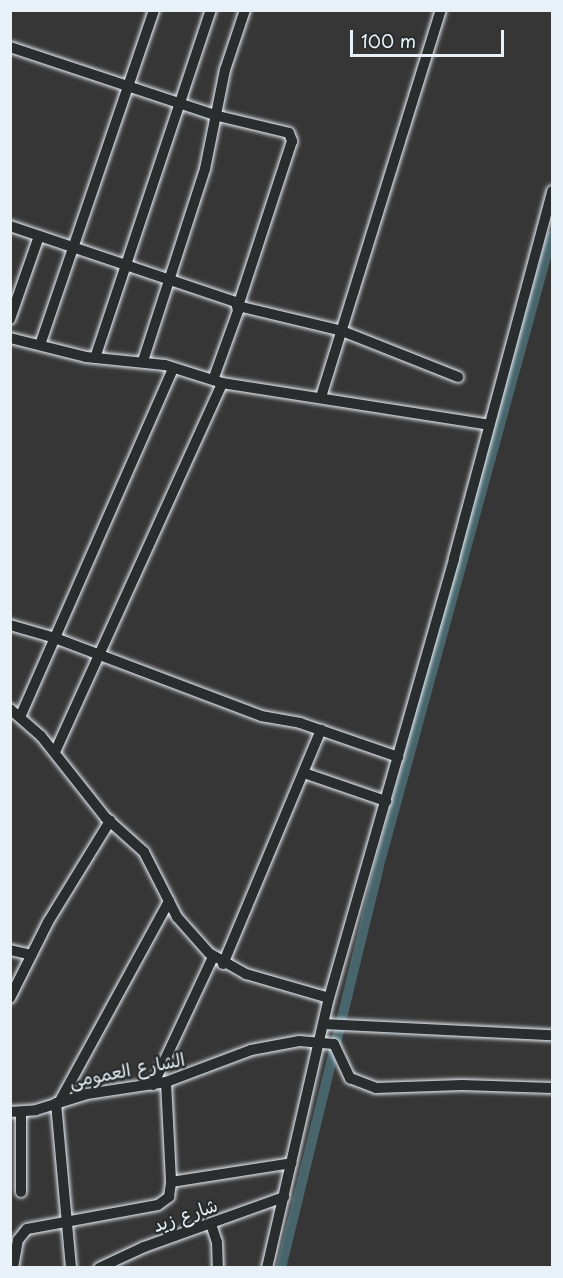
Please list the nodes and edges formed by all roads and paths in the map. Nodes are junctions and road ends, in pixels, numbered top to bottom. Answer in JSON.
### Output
{"nodes":[{"id":1,"x":154,"y":10,"type":"edge"},
{"id":2,"x":211,"y":10,"type":"edge"},
{"id":3,"x":245,"y":10,"type":"edge"},
{"id":4,"x":441,"y":10,"type":"edge"},
{"id":5,"x":10,"y":47,"type":"edge"},
{"id":6,"x":128,"y":85,"type":"junction"},
{"id":7,"x":180,"y":104,"type":"junction"},
{"id":8,"x":214,"y":116,"type":"junction"},
{"id":9,"x":552,"y":191,"type":"edge"},
{"id":10,"x":10,"y":226,"type":"edge"},
{"id":11,"x":39,"y":236,"type":"junction"},
{"id":12,"x":75,"y":249,"type":"junction"},
{"id":13,"x":126,"y":266,"type":"junction"},
{"id":14,"x":170,"y":279,"type":"junction"},
{"id":15,"x":238,"y":306,"type":"junction"},
{"id":16,"x":10,"y":319,"type":"edge"},
{"id":17,"x":342,"y":331,"type":"junction"},
{"id":18,"x":10,"y":338,"type":"edge"},
{"id":19,"x":40,"y":345,"type":"junction"},
{"id":20,"x":95,"y":358,"type":"junction"},
{"id":21,"x":143,"y":361,"type":"junction"},
{"id":22,"x":173,"y":368,"type":"junction"},
{"id":23,"x":458,"y":377,"type":"dead end"},
{"id":24,"x":218,"y":381,"type":"junction"},
{"id":25,"x":321,"y":397,"type":"junction"},
{"id":26,"x":489,"y":425,"type":"junction"},
{"id":27,"x":10,"y":625,"type":"edge"},
{"id":28,"x":55,"y":638,"type":"junction"},
{"id":29,"x":100,"y":655,"type":"junction"},
{"id":30,"x":10,"y":709,"type":"edge"},
{"id":31,"x":21,"y":715,"type":"junction"},
{"id":32,"x":321,"y":730,"type":"junction"},
{"id":33,"x":55,"y":752,"type":"junction"},
{"id":34,"x":398,"y":757,"type":"junction"},
{"id":35,"x":304,"y":773,"type":"junction"},
{"id":36,"x":386,"y":801,"type":"junction"},
{"id":37,"x":110,"y":821,"type":"junction"},
{"id":38,"x":169,"y":901,"type":"junction"},
{"id":39,"x":10,"y":950,"type":"edge"},
{"id":40,"x":31,"y":955,"type":"junction"},
{"id":41,"x":213,"y":957,"type":"junction"},
{"id":42,"x":223,"y":964,"type":"junction"},
{"id":43,"x":12,"y":993,"type":"edge"},
{"id":44,"x":328,"y":998,"type":"junction"},
{"id":45,"x":323,"y":1024,"type":"junction"},
{"id":46,"x":552,"y":1035,"type":"edge"},
{"id":47,"x":319,"y":1042,"type":"junction"},
{"id":48,"x":166,"y":1082,"type":"junction"},
{"id":49,"x":153,"y":1085,"type":"junction"},
{"id":50,"x":552,"y":1089,"type":"edge"},
{"id":51,"x":58,"y":1102,"type":"junction"},
{"id":52,"x":16,"y":1112,"type":"edge"},
{"id":53,"x":292,"y":1163,"type":"junction"},
{"id":54,"x":171,"y":1182,"type":"junction"},
{"id":55,"x":21,"y":1192,"type":"dead end"},
{"id":56,"x":284,"y":1197,"type":"junction"},
{"id":57,"x":68,"y":1220,"type":"junction"},
{"id":58,"x":211,"y":1224,"type":"junction"},
{"id":59,"x":13,"y":1255,"type":"edge"},
{"id":60,"x":13,"y":1268,"type":"edge"},
{"id":61,"x":71,"y":1268,"type":"edge"},
{"id":62,"x":99,"y":1268,"type":"edge"},
{"id":63,"x":219,"y":1268,"type":"edge"},
{"id":64,"x":267,"y":1268,"type":"edge"}],
"edges":[{"from":1,"to":6,"type":"street"},
{"from":2,"to":7,"type":"street"},
{"from":3,"to":8,"type":"street"},
{"from":4,"to":17,"type":"street"},
{"from":5,"to":6,"type":"street"},
{"from":6,"to":7,"type":"street"},
{"from":6,"to":12,"type":"street"},
{"from":7,"to":8,"type":"street"},
{"from":7,"to":13,"type":"street"},
{"from":8,"to":14,"type":"street"},
{"from":8,"to":15,"type":"street"},
{"from":9,"to":26,"type":"street"},
{"from":10,"to":11,"type":"street"},
{"from":11,"to":12,"type":"street"},
{"from":11,"to":16,"type":"street"},
{"from":12,"to":13,"type":"street"},
{"from":12,"to":19,"type":"street"},
{"from":13,"to":14,"type":"street"},
{"from":13,"to":20,"type":"street"},
{"from":14,"to":15,"type":"street"},
{"from":14,"to":21,"type":"street"},
{"from":15,"to":17,"type":"street"},
{"from":15,"to":24,"type":"street"},
{"from":17,"to":23,"type":"street"},
{"from":17,"to":25,"type":"street"},
{"from":18,"to":19,"type":"street"},
{"from":19,"to":20,"type":"street"},
{"from":20,"to":21,"type":"street"},
{"from":21,"to":22,"type":"street"},
{"from":22,"to":24,"type":"street"},
{"from":22,"to":28,"type":"street"},
{"from":24,"to":25,"type":"street"},
{"from":24,"to":29,"type":"street"},
{"from":25,"to":26,"type":"street"},
{"from":26,"to":34,"type":"street"},
{"from":27,"to":28,"type":"street"},
{"from":28,"to":29,"type":"street"},
{"from":28,"to":31,"type":"street"},
{"from":29,"to":32,"type":"street"},
{"from":29,"to":33,"type":"street"},
{"from":30,"to":31,"type":"street"},
{"from":31,"to":33,"type":"street"},
{"from":32,"to":34,"type":"street"},
{"from":32,"to":35,"type":"street"},
{"from":33,"to":37,"type":"street"},
{"from":34,"to":36,"type":"street"},
{"from":35,"to":36,"type":"street"},
{"from":35,"to":42,"type":"street"},
{"from":36,"to":44,"type":"street"},
{"from":37,"to":38,"type":"street"},
{"from":37,"to":40,"type":"street"},
{"from":38,"to":41,"type":"street"},
{"from":38,"to":51,"type":"street"},
{"from":39,"to":40,"type":"street"},
{"from":40,"to":43,"type":"street"},
{"from":41,"to":42,"type":"street"},
{"from":41,"to":49,"type":"street"},
{"from":42,"to":44,"type":"street"},
{"from":44,"to":45,"type":"street"},
{"from":45,"to":46,"type":"street"},
{"from":45,"to":47,"type":"street"},
{"from":47,"to":48,"type":"street","name":"الشارع العمومى"},
{"from":47,"to":50,"type":"street"},
{"from":47,"to":53,"type":"street"},
{"from":48,"to":49,"type":"street","name":"الشارع العمومى"},
{"from":48,"to":54,"type":"street"},
{"from":49,"to":51,"type":"street","name":"الشارع العمومى"},
{"from":51,"to":52,"type":"street","name":"الشارع العمومى"},
{"from":51,"to":57,"type":"street"},
{"from":52,"to":55,"type":"street"},
{"from":53,"to":54,"type":"street"},
{"from":53,"to":56,"type":"street"},
{"from":54,"to":57,"type":"street"},
{"from":56,"to":58,"type":"street","name":"شارع زيد"},
{"from":56,"to":64,"type":"street"},
{"from":57,"to":59,"type":"street"},
{"from":57,"to":61,"type":"street"},
{"from":58,"to":62,"type":"street","name":"شارع زيد"},
{"from":58,"to":63,"type":"street"},
{"from":59,"to":60,"type":"street"}]}
